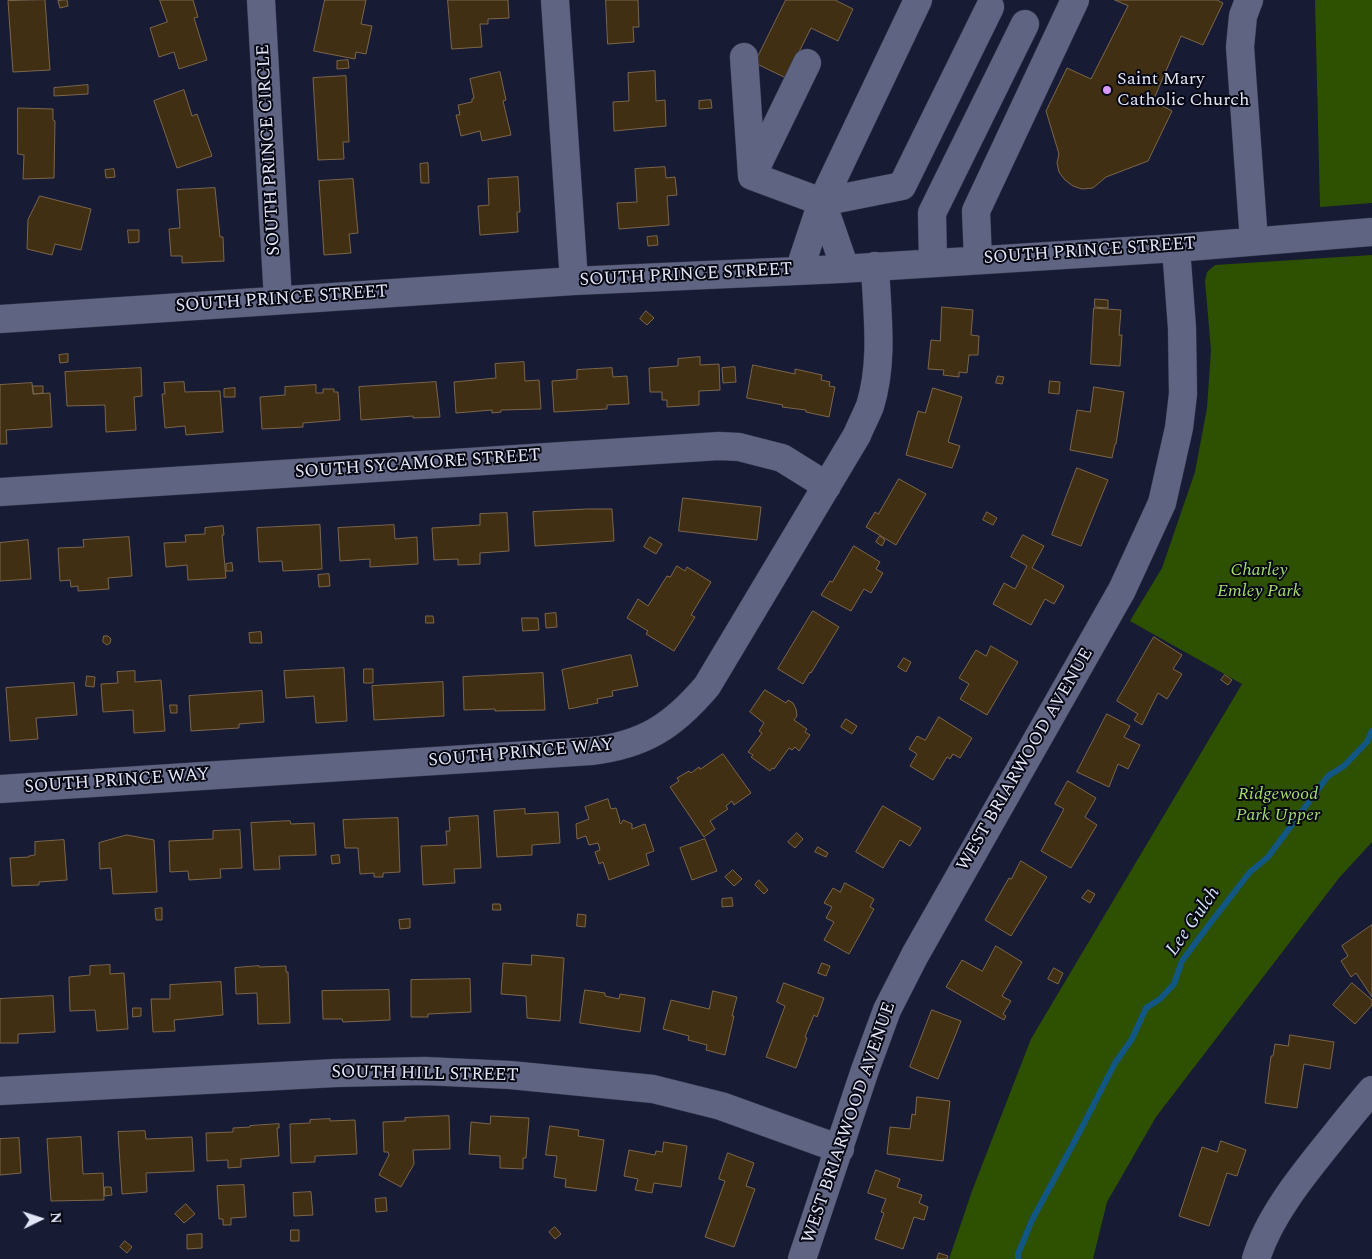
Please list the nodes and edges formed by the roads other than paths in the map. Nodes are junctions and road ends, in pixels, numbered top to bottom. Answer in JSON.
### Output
{"nodes":[{"id":1,"x":261,"y":0,"type":"edge"},
{"id":2,"x":555,"y":0,"type":"edge"},
{"id":3,"x":918,"y":0,"type":"edge"},
{"id":4,"x":1075,"y":0,"type":"edge"},
{"id":5,"x":1249,"y":0,"type":"edge"},
{"id":6,"x":982,"y":4,"type":"edge"},
{"id":7,"x":1025,"y":24,"type":"junction"},
{"id":8,"x":1057,"y":38,"type":"junction"},
{"id":9,"x":744,"y":57,"type":"dead end"},
{"id":10,"x":807,"y":63,"type":"dead end"},
{"id":11,"x":752,"y":176,"type":"junction"},
{"id":12,"x":822,"y":202,"type":"junction"},
{"id":13,"x":1372,"y":232,"type":"edge"},
{"id":14,"x":1254,"y":241,"type":"junction"},
{"id":15,"x":1176,"y":248,"type":"junction"},
{"id":16,"x":978,"y":260,"type":"junction"},
{"id":17,"x":933,"y":263,"type":"junction"},
{"id":18,"x":875,"y":266,"type":"junction"},
{"id":19,"x":845,"y":268,"type":"junction"},
{"id":20,"x":799,"y":270,"type":"junction"},
{"id":21,"x":574,"y":282,"type":"junction"},
{"id":22,"x":278,"y":300,"type":"junction"},
{"id":23,"x":0,"y":319,"type":"edge"},
{"id":24,"x":827,"y":486,"type":"junction"},
{"id":25,"x":0,"y":492,"type":"edge"},
{"id":26,"x":0,"y":789,"type":"edge"},
{"id":27,"x":0,"y":1091,"type":"edge"},
{"id":28,"x":1371,"y":1094,"type":"edge"},
{"id":29,"x":840,"y":1149,"type":"junction"},
{"id":30,"x":802,"y":1259,"type":"edge"},
{"id":31,"x":1256,"y":1259,"type":"edge"}],
"edges":[{"from":1,"to":22,"type":"street","name":"SOUTH PRINCE CIRCLE"},
{"from":2,"to":21,"type":"street"},
{"from":3,"to":12,"type":"street"},
{"from":4,"to":8,"type":"street"},
{"from":5,"to":14,"type":"street"},
{"from":6,"to":7,"type":"street"},
{"from":6,"to":12,"type":"street"},
{"from":7,"to":8,"type":"street"},
{"from":7,"to":17,"type":"street"},
{"from":8,"to":16,"type":"street"},
{"from":9,"to":11,"type":"street"},
{"from":10,"to":11,"type":"street"},
{"from":11,"to":12,"type":"street"},
{"from":12,"to":19,"type":"street"},
{"from":12,"to":20,"type":"street"},
{"from":13,"to":14,"type":"street","name":"SOUTH PRINCE STREET"},
{"from":14,"to":15,"type":"street","name":"SOUTH PRINCE STREET"},
{"from":15,"to":16,"type":"street","name":"SOUTH PRINCE STREET"},
{"from":15,"to":29,"type":"street","name":"WEST BRIARWOOD AVENUE"},
{"from":16,"to":17,"type":"street","name":"SOUTH PRINCE STREET"},
{"from":17,"to":18,"type":"street","name":"SOUTH PRINCE STREET"},
{"from":18,"to":19,"type":"street","name":"SOUTH PRINCE STREET"},
{"from":18,"to":24,"type":"street","name":"SOUTH PRINCE WAY"},
{"from":19,"to":20,"type":"street","name":"SOUTH PRINCE STREET"},
{"from":20,"to":21,"type":"street","name":"SOUTH PRINCE STREET"},
{"from":21,"to":22,"type":"street","name":"SOUTH PRINCE STREET"},
{"from":22,"to":23,"type":"street","name":"SOUTH PRINCE STREET"},
{"from":24,"to":25,"type":"street","name":"SOUTH SYCAMORE STREET"},
{"from":24,"to":26,"type":"street","name":"SOUTH PRINCE WAY"},
{"from":27,"to":29,"type":"street","name":"SOUTH HILL STREET"},
{"from":28,"to":31,"type":"street"},
{"from":29,"to":30,"type":"street","name":"WEST BRIARWOOD AVENUE"}]}
